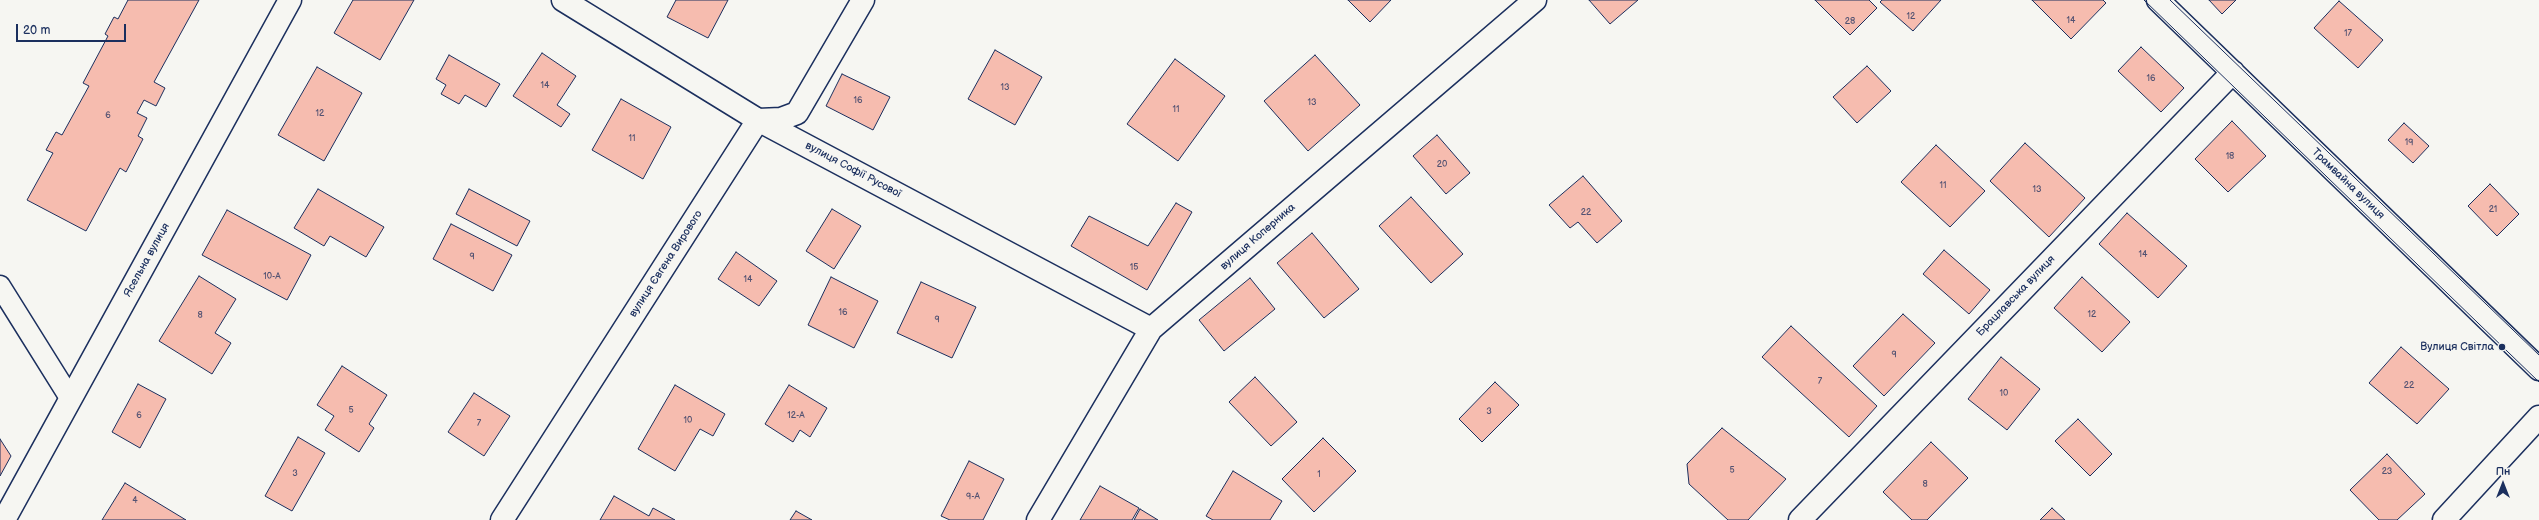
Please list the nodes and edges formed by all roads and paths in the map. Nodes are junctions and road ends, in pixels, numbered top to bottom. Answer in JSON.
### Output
{"nodes":[{"id":1,"x":290,"y":0,"type":"edge"},
{"id":2,"x":563,"y":0,"type":"edge"},
{"id":3,"x":844,"y":0,"type":"edge"},
{"id":4,"x":863,"y":0,"type":"edge"},
{"id":5,"x":1535,"y":0,"type":"edge"},
{"id":6,"x":2158,"y":0,"type":"edge"},
{"id":7,"x":844,"y":33,"type":"junction"},
{"id":8,"x":2233,"y":72,"type":"junction"},
{"id":9,"x":758,"y":120,"type":"junction"},
{"id":10,"x":0,"y":286,"type":"edge"},
{"id":11,"x":1151,"y":329,"type":"junction"},
{"id":12,"x":2539,"y":369,"type":"edge"},
{"id":13,"x":70,"y":398,"type":"junction"},
{"id":14,"x":2539,"y":417,"type":"edge"},
{"id":15,"x":4,"y":520,"type":"edge"},
{"id":16,"x":502,"y":520,"type":"edge"},
{"id":17,"x":1038,"y":520,"type":"edge"},
{"id":18,"x":1800,"y":520,"type":"edge"},
{"id":19,"x":2444,"y":520,"type":"edge"}],
"edges":[{"from":1,"to":13,"type":"street","name":"Ясельна вулиця"},
{"from":2,"to":9,"type":"street","name":"вулиця Софії Русової"},
{"from":3,"to":7,"type":"street"},
{"from":4,"to":7,"type":"street"},
{"from":5,"to":11,"type":"street","name":"вулиця Коперника"},
{"from":6,"to":8,"type":"street","name":"Трамвайна вулиця"},
{"from":7,"to":9,"type":"street"},
{"from":8,"to":12,"type":"street","name":"Трамвайна вулиця"},
{"from":8,"to":18,"type":"street","name":"Брацлавська вулиця"},
{"from":9,"to":11,"type":"street","name":"вулиця Софії Русової"},
{"from":9,"to":16,"type":"street","name":"вулиця Євгена Вирового"},
{"from":10,"to":13,"type":"lane"},
{"from":11,"to":17,"type":"street","name":"вулиця Коперника"},
{"from":13,"to":15,"type":"street","name":"Ясельна вулиця"},
{"from":14,"to":19,"type":"street"}]}
